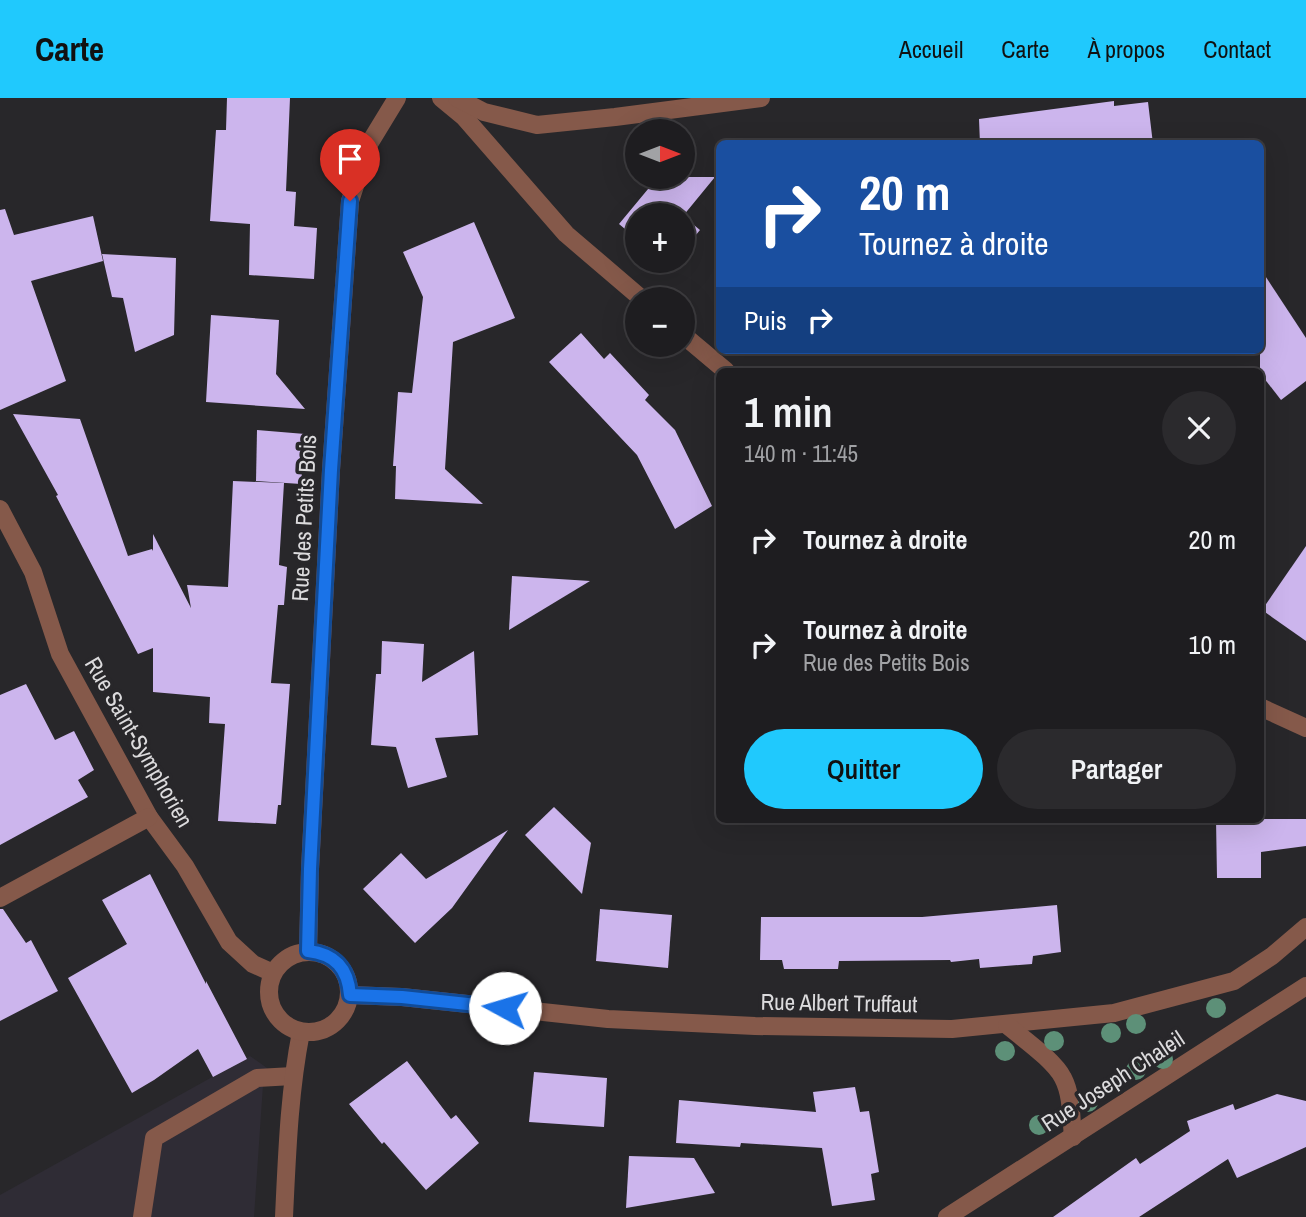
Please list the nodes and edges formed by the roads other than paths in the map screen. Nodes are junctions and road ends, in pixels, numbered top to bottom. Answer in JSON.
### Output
{"nodes":[{"id":1,"x":397,"y":98,"type":"edge"},
{"id":2,"x":441,"y":98,"type":"edge"},
{"id":3,"x":457,"y":98,"type":"edge"},
{"id":4,"x":761,"y":98,"type":"edge"},
{"id":5,"x":628,"y":287,"type":"edge"},
{"id":6,"x":695,"y":345,"type":"edge"},
{"id":7,"x":722,"y":368,"type":"edge"},
{"id":8,"x":0,"y":509,"type":"edge"},
{"id":9,"x":1264,"y":709,"type":"edge"},
{"id":10,"x":1306,"y":728,"type":"edge"},
{"id":11,"x":149,"y":817,"type":"junction"},
{"id":12,"x":0,"y":898,"type":"edge"},
{"id":13,"x":1306,"y":927,"type":"edge"},
{"id":14,"x":308,"y":951,"type":"junction"},
{"id":15,"x":273,"y":973,"type":"junction"},
{"id":16,"x":1304,"y":989,"type":"edge"},
{"id":17,"x":350,"y":995,"type":"junction"},
{"id":18,"x":1007,"y":1025,"type":"junction"},
{"id":19,"x":301,"y":1032,"type":"junction"},
{"id":20,"x":293,"y":1076,"type":"junction"},
{"id":21,"x":1073,"y":1137,"type":"junction"},
{"id":22,"x":142,"y":1217,"type":"edge"},
{"id":23,"x":284,"y":1217,"type":"edge"},
{"id":24,"x":947,"y":1217,"type":"edge"}],
"edges":[{"from":1,"to":14,"type":"street","name":"Rue des Petits Bois"},
{"from":2,"to":5,"type":"street"},
{"from":3,"to":4,"type":"street"},
{"from":6,"to":7,"type":"street"},
{"from":8,"to":11,"type":"street","name":"Rue Saint-Symphorien"},
{"from":9,"to":10,"type":"street"},
{"from":11,"to":12,"type":"street"},
{"from":11,"to":15,"type":"street","name":"Rue Saint-Symphorien"},
{"from":13,"to":18,"type":"street","name":"Rue Albert Truffaut"},
{"from":14,"to":15,"type":"street"},
{"from":14,"to":17,"type":"street"},
{"from":15,"to":19,"type":"street"},
{"from":16,"to":21,"type":"street","name":"Rue Joseph Chaleil"},
{"from":17,"to":18,"type":"street","name":"Rue Albert Truffaut"},
{"from":17,"to":19,"type":"street"},
{"from":18,"to":21,"type":"street"},
{"from":19,"to":20,"type":"street"},
{"from":20,"to":22,"type":"street"},
{"from":20,"to":23,"type":"street"},
{"from":21,"to":24,"type":"street","name":"Rue Joseph Chaleil"}]}
